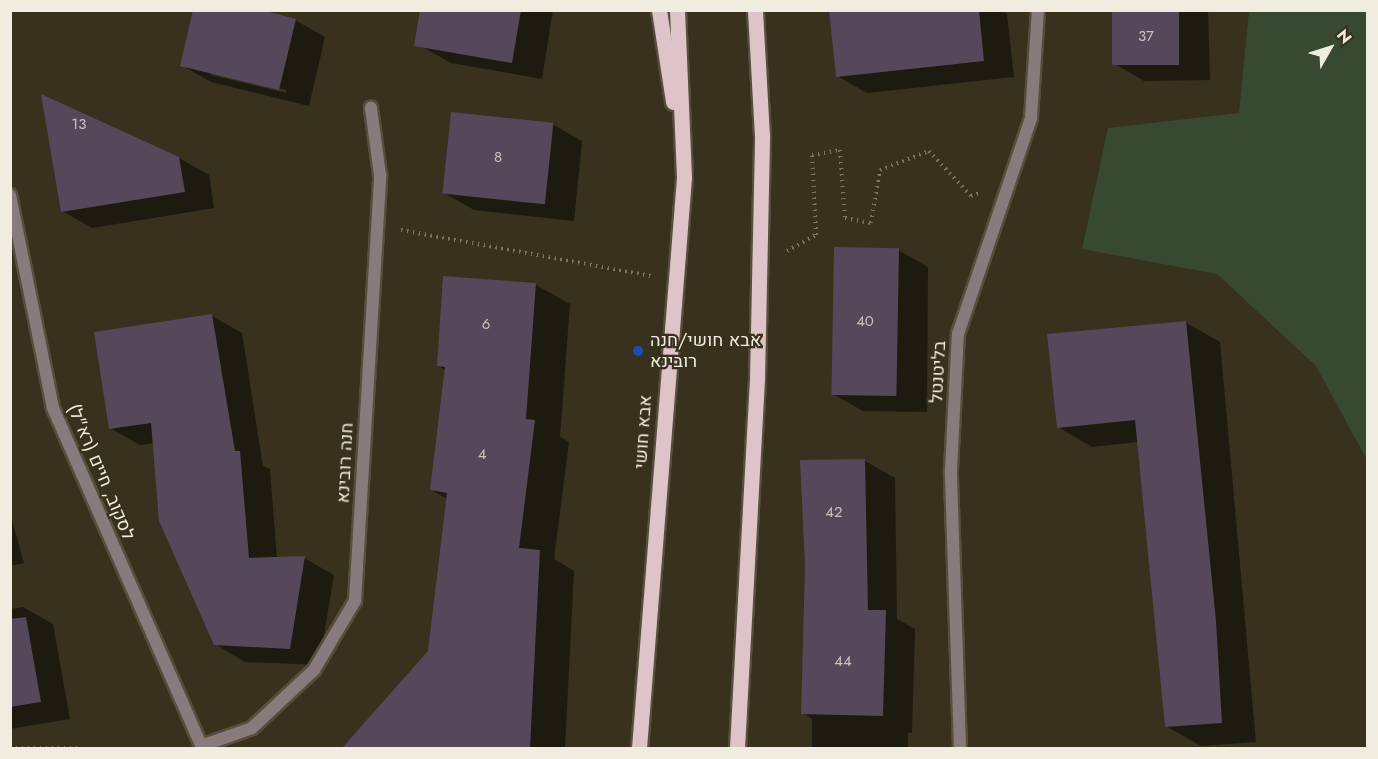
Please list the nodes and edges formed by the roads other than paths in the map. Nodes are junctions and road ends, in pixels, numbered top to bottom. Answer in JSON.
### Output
{"nodes":[{"id":1,"x":658,"y":10,"type":"edge"},
{"id":2,"x":677,"y":10,"type":"edge"},
{"id":3,"x":755,"y":10,"type":"edge"},
{"id":4,"x":1038,"y":10,"type":"edge"},
{"id":5,"x":371,"y":108,"type":"dead end"},
{"id":6,"x":684,"y":177,"type":"junction"},
{"id":7,"x":10,"y":195,"type":"edge"},
{"id":8,"x":202,"y":748,"type":"edge"},
{"id":9,"x":639,"y":748,"type":"edge"},
{"id":10,"x":737,"y":748,"type":"edge"},
{"id":11,"x":960,"y":748,"type":"edge"}],
"edges":[{"from":1,"to":6,"type":"main road"},
{"from":2,"to":6,"type":"main road","name":"אבא חושי"},
{"from":3,"to":10,"type":"main road"},
{"from":4,"to":11,"type":"street","name":"בליטנטל"},
{"from":5,"to":8,"type":"street","name":"חנה רובינא"},
{"from":6,"to":9,"type":"main road","name":"אבא חושי"},
{"from":7,"to":8,"type":"street","name":"לסקוב, חיים (רא\"ל)"}]}
